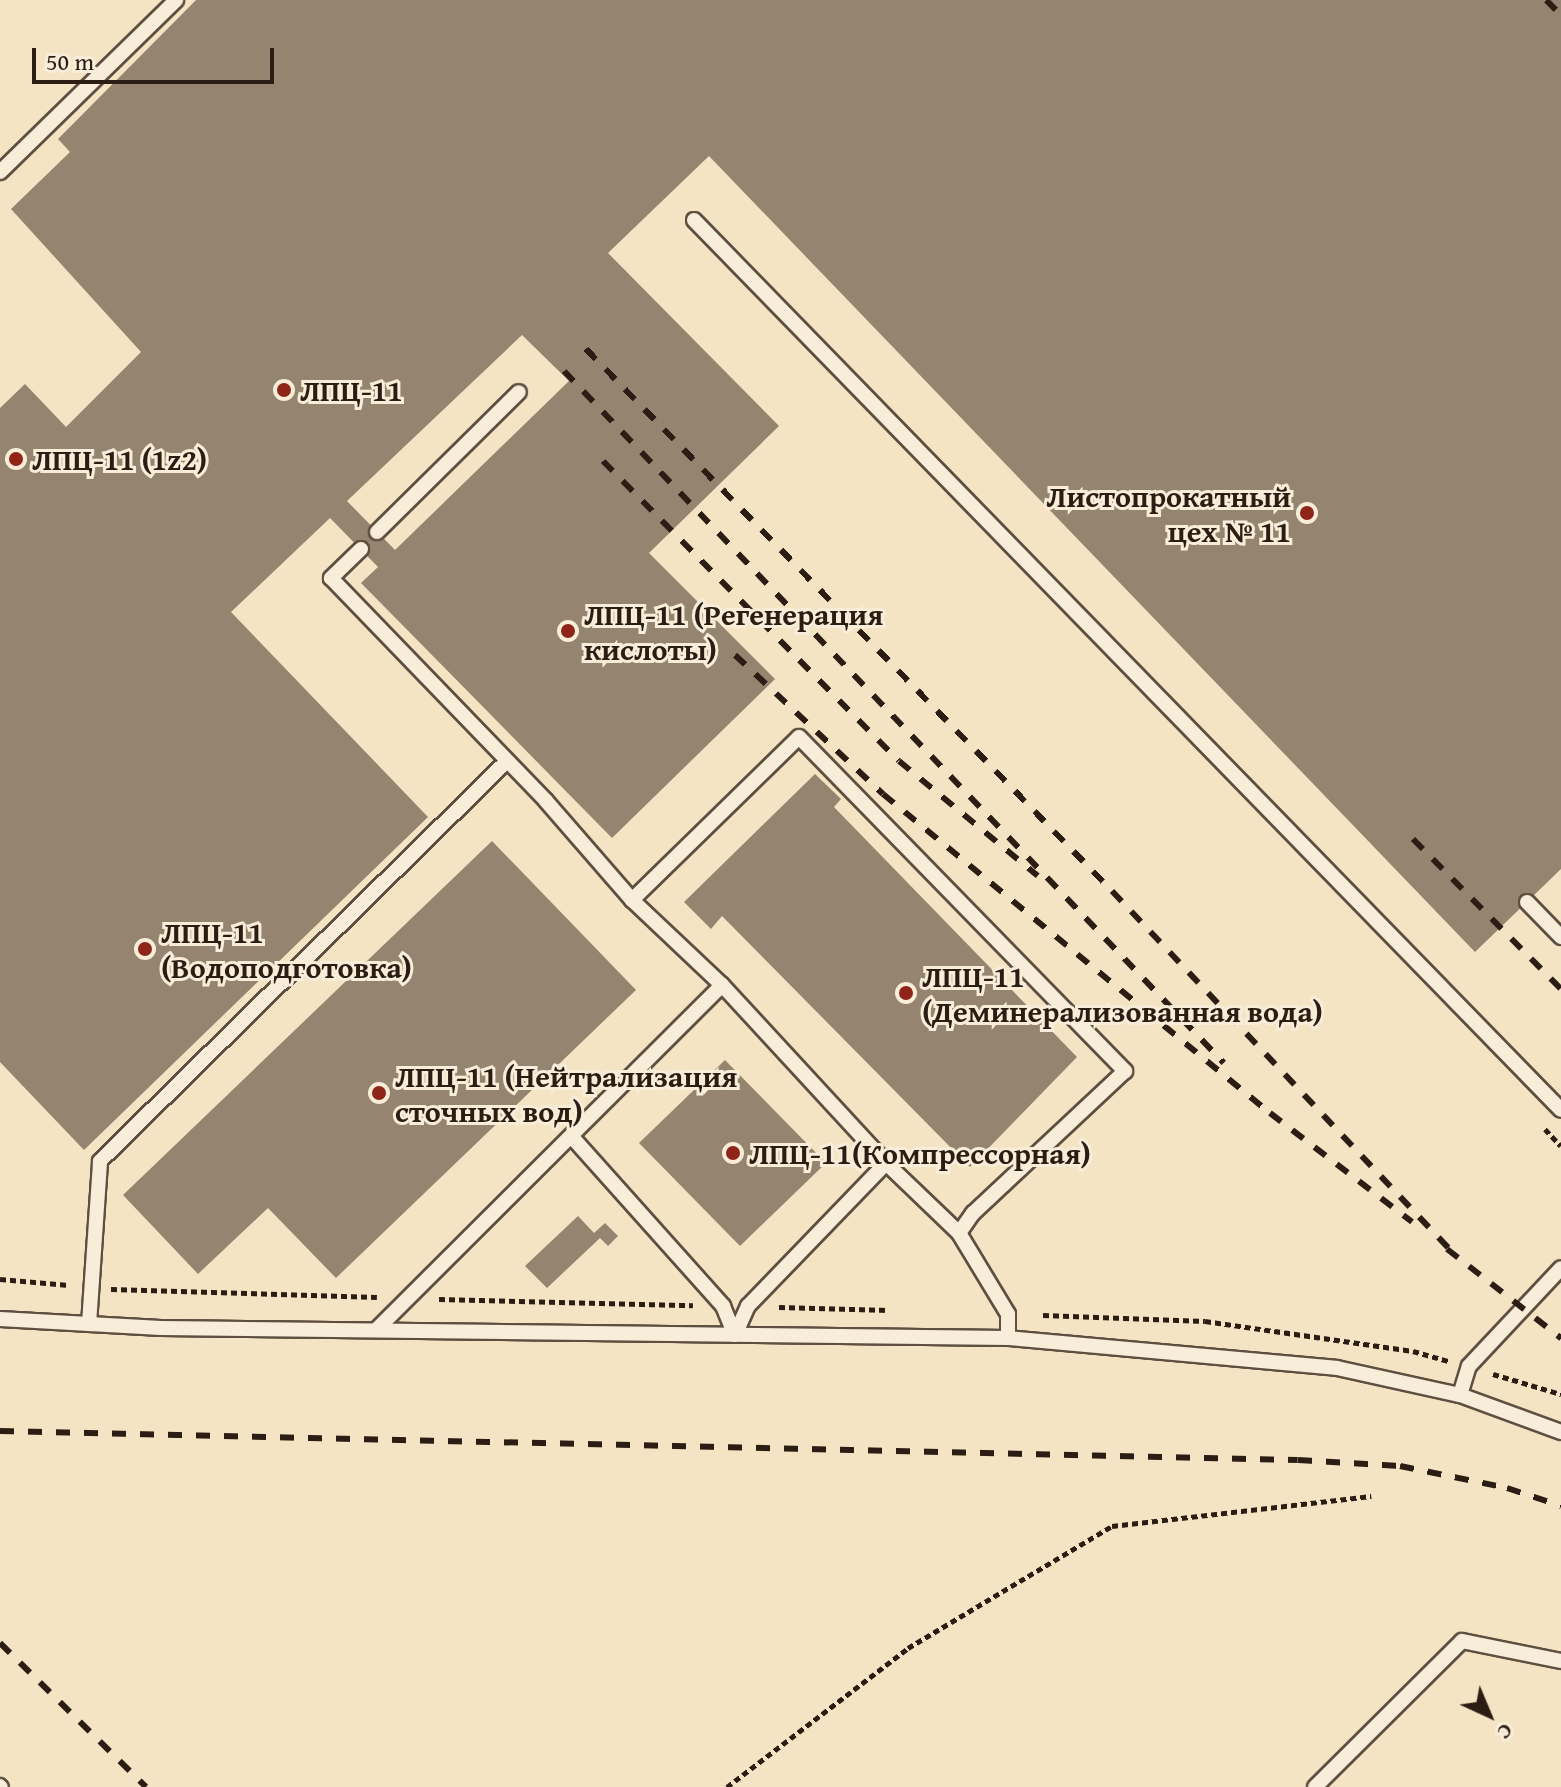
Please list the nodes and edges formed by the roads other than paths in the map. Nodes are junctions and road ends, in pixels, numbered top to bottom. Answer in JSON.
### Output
{"nodes":[{"id":1,"x":176,"y":0,"type":"edge"},
{"id":2,"x":0,"y":172,"type":"edge"},
{"id":3,"x":694,"y":220,"type":"dead end"},
{"id":4,"x":519,"y":392,"type":"dead end"},
{"id":5,"x":377,"y":532,"type":"dead end"},
{"id":6,"x":361,"y":549,"type":"dead end"},
{"id":7,"x":505,"y":763,"type":"junction"},
{"id":8,"x":632,"y":900,"type":"junction"},
{"id":9,"x":1527,"y":902,"type":"dead end"},
{"id":10,"x":1561,"y":937,"type":"edge"},
{"id":11,"x":722,"y":985,"type":"junction"},
{"id":12,"x":1561,"y":1110,"type":"edge"},
{"id":13,"x":572,"y":1137,"type":"junction"},
{"id":14,"x":886,"y":1163,"type":"junction"},
{"id":15,"x":959,"y":1233,"type":"junction"},
{"id":16,"x":1561,"y":1268,"type":"edge"},
{"id":17,"x":0,"y":1319,"type":"edge"},
{"id":18,"x":89,"y":1324,"type":"junction"},
{"id":19,"x":377,"y":1329,"type":"junction"},
{"id":20,"x":735,"y":1335,"type":"junction"},
{"id":21,"x":1008,"y":1338,"type":"junction"},
{"id":22,"x":1460,"y":1395,"type":"junction"},
{"id":23,"x":1561,"y":1432,"type":"edge"},
{"id":24,"x":1561,"y":1661,"type":"edge"},
{"id":25,"x":1315,"y":1787,"type":"edge"}],
"edges":[{"from":1,"to":2,"type":"lane"},
{"from":3,"to":12,"type":"lane"},
{"from":4,"to":5,"type":"lane"},
{"from":6,"to":7,"type":"lane"},
{"from":7,"to":8,"type":"lane"},
{"from":7,"to":18,"type":"lane"},
{"from":8,"to":11,"type":"lane"},
{"from":8,"to":15,"type":"lane"},
{"from":9,"to":10,"type":"lane"},
{"from":11,"to":13,"type":"lane"},
{"from":11,"to":14,"type":"lane"},
{"from":13,"to":19,"type":"lane"},
{"from":13,"to":20,"type":"lane"},
{"from":14,"to":15,"type":"lane"},
{"from":14,"to":20,"type":"lane"},
{"from":15,"to":21,"type":"lane"},
{"from":16,"to":22,"type":"lane"},
{"from":17,"to":18,"type":"lane"},
{"from":18,"to":19,"type":"lane"},
{"from":19,"to":20,"type":"lane"},
{"from":20,"to":21,"type":"lane"},
{"from":21,"to":22,"type":"lane"},
{"from":22,"to":23,"type":"lane"},
{"from":24,"to":25,"type":"lane"}]}
